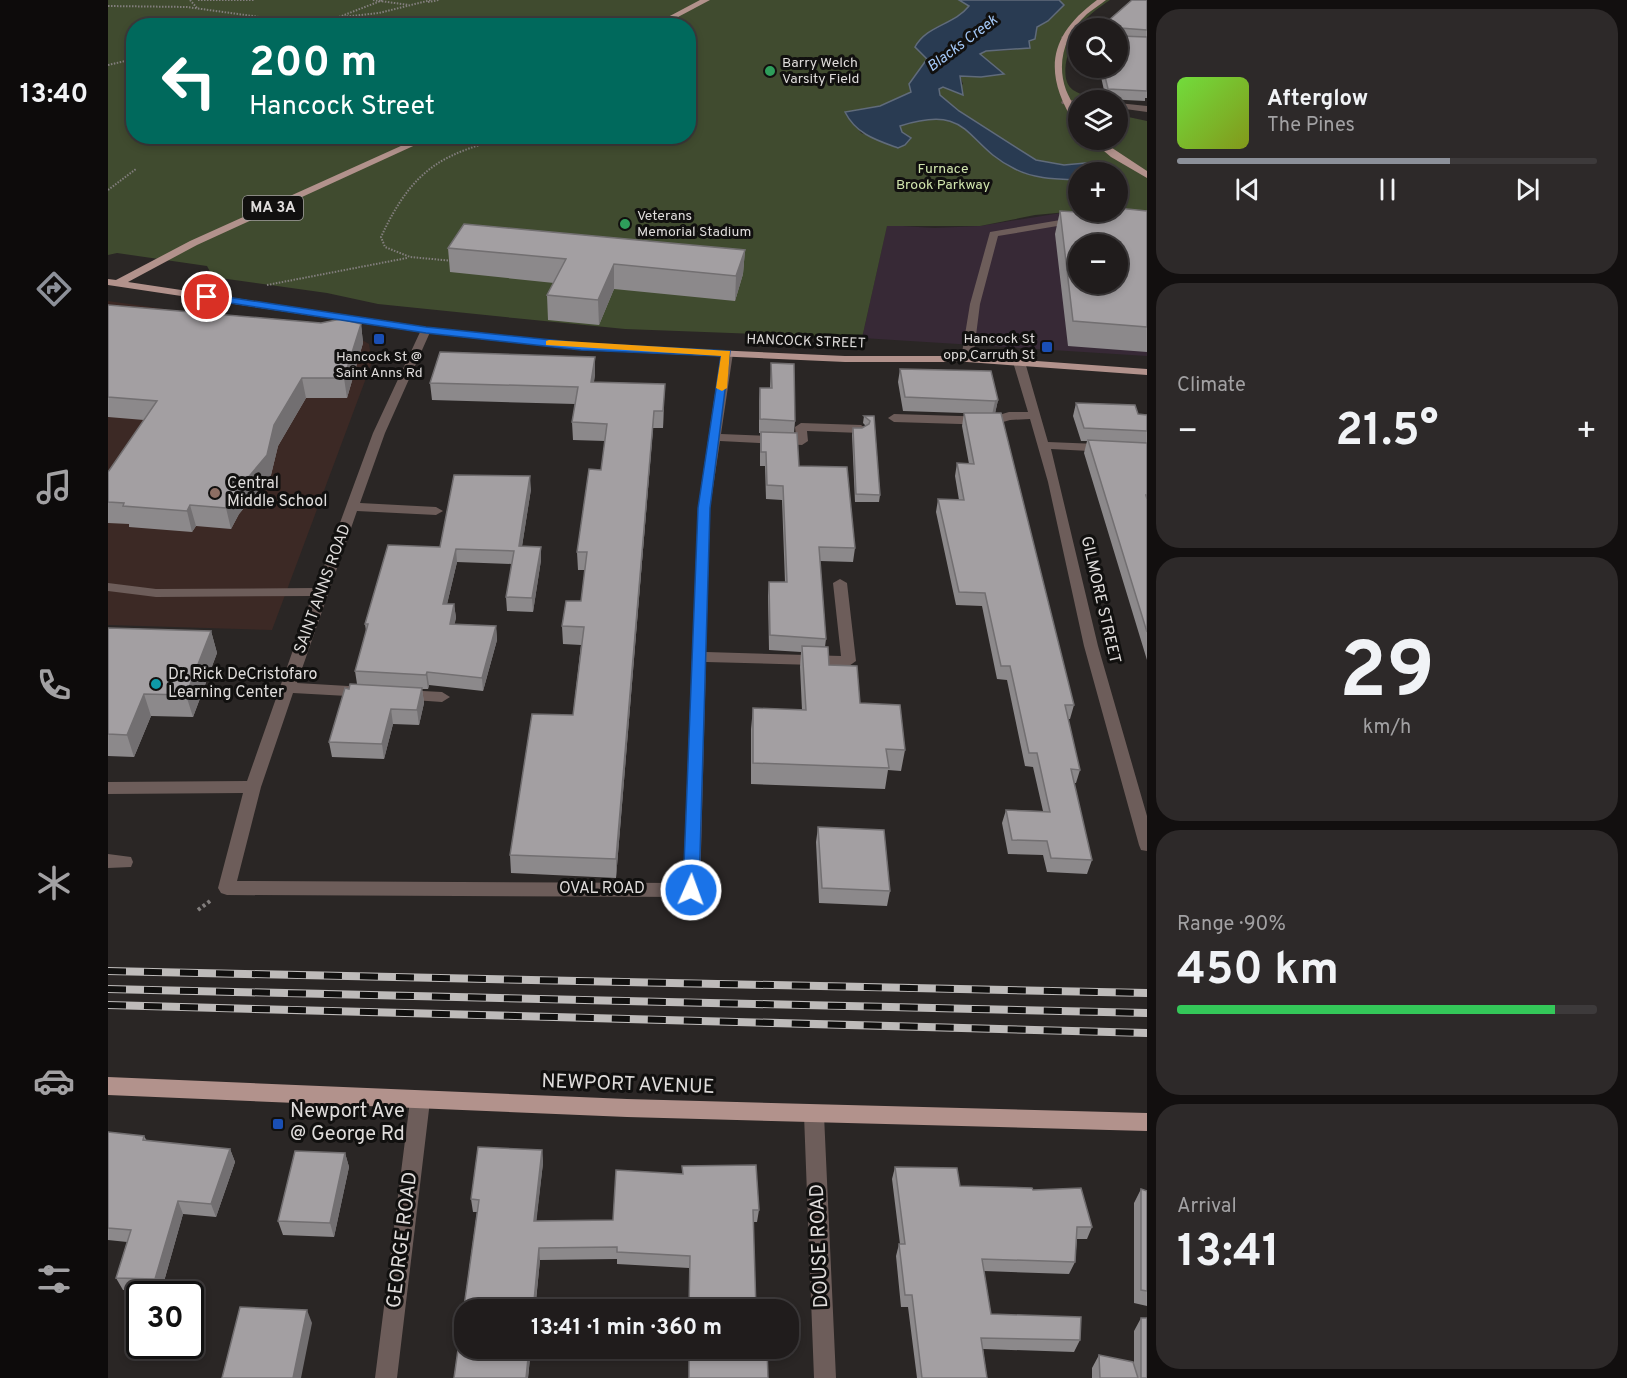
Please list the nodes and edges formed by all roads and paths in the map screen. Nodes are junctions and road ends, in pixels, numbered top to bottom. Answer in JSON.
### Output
{"nodes":[{"id":1,"x":190,"y":0,"type":"edge"},
{"id":2,"x":198,"y":0,"type":"edge"},
{"id":3,"x":254,"y":0,"type":"edge"},
{"id":4,"x":373,"y":0,"type":"edge"},
{"id":5,"x":431,"y":0,"type":"edge"},
{"id":6,"x":439,"y":0,"type":"edge"},
{"id":7,"x":706,"y":0,"type":"edge"},
{"id":8,"x":1102,"y":0,"type":"edge"},
{"id":9,"x":382,"y":1,"type":"edge"},
{"id":10,"x":422,"y":4,"type":"junction"},
{"id":11,"x":108,"y":6,"type":"edge"},
{"id":12,"x":413,"y":6,"type":"junction"},
{"id":13,"x":198,"y":9,"type":"junction"},
{"id":14,"x":256,"y":18,"type":"edge"},
{"id":15,"x":336,"y":18,"type":"joint"},
{"id":16,"x":670,"y":18,"type":"edge"},
{"id":17,"x":1065,"y":37,"type":"junction"},
{"id":18,"x":1068,"y":37,"type":"edge"},
{"id":19,"x":126,"y":61,"type":"edge"},
{"id":20,"x":108,"y":65,"type":"edge"},
{"id":21,"x":1065,"y":102,"type":"junction"},
{"id":22,"x":1068,"y":102,"type":"edge"},
{"id":23,"x":1068,"y":107,"type":"edge"},
{"id":24,"x":1128,"y":107,"type":"edge"},
{"id":25,"x":1147,"y":109,"type":"edge"},
{"id":26,"x":415,"y":144,"type":"edge"},
{"id":27,"x":483,"y":144,"type":"edge"},
{"id":28,"x":1108,"y":150,"type":"edge"},
{"id":29,"x":136,"y":169,"type":"dead end"},
{"id":30,"x":1147,"y":175,"type":"edge"},
{"id":31,"x":108,"y":190,"type":"edge"},
{"id":32,"x":1068,"y":220,"type":"edge"},
{"id":33,"x":410,"y":257,"type":"junction"},
{"id":34,"x":457,"y":261,"type":"edge"},
{"id":35,"x":112,"y":283,"type":"edge"},
{"id":36,"x":262,"y":286,"type":"dead end"},
{"id":37,"x":426,"y":330,"type":"junction"},
{"id":38,"x":727,"y":353,"type":"junction"},
{"id":39,"x":967,"y":359,"type":"junction"},
{"id":40,"x":1019,"y":362,"type":"junction"},
{"id":41,"x":1147,"y":372,"type":"edge"},
{"id":42,"x":1034,"y":415,"type":"junction"},
{"id":43,"x":894,"y":418,"type":"dead end"},
{"id":44,"x":861,"y":429,"type":"edge"},
{"id":45,"x":714,"y":437,"type":"junction"},
{"id":46,"x":1043,"y":445,"type":"junction"},
{"id":47,"x":1147,"y":450,"type":"edge"},
{"id":48,"x":352,"y":507,"type":"junction"},
{"id":49,"x":436,"y":511,"type":"dead end"},
{"id":50,"x":840,"y":583,"type":"dead end"},
{"id":51,"x":108,"y":587,"type":"edge"},
{"id":52,"x":321,"y":592,"type":"junction"},
{"id":53,"x":699,"y":657,"type":"junction"},
{"id":54,"x":288,"y":688,"type":"junction"},
{"id":55,"x":442,"y":697,"type":"dead end"},
{"id":56,"x":253,"y":787,"type":"junction"},
{"id":57,"x":108,"y":788,"type":"edge"},
{"id":58,"x":1147,"y":845,"type":"edge"},
{"id":59,"x":227,"y":888,"type":"joint"},
{"id":60,"x":108,"y":1086,"type":"edge"},
{"id":61,"x":420,"y":1101,"type":"junction"},
{"id":62,"x":814,"y":1115,"type":"junction"},
{"id":63,"x":1147,"y":1122,"type":"edge"},
{"id":64,"x":386,"y":1378,"type":"edge"},
{"id":65,"x":825,"y":1378,"type":"edge"}],
"edges":[{"from":1,"to":13,"type":"path"},
{"from":2,"to":3,"type":"path"},
{"from":4,"to":9,"type":"path"},
{"from":5,"to":10,"type":"path"},
{"from":6,"to":10,"type":"path"},
{"from":7,"to":16,"type":"main road"},
{"from":8,"to":17,"type":"main road"},
{"from":9,"to":12,"type":"path"},
{"from":9,"to":15,"type":"path"},
{"from":10,"to":12,"type":"path"},
{"from":11,"to":13,"type":"path"},
{"from":12,"to":15,"type":"path"},
{"from":13,"to":14,"type":"path"},
{"from":17,"to":18,"type":"street"},
{"from":17,"to":21,"type":"main road"},
{"from":19,"to":20,"type":"path"},
{"from":21,"to":22,"type":"street"},
{"from":21,"to":23,"type":"main road"},
{"from":24,"to":25,"type":"street"},
{"from":26,"to":35,"type":"main road","number":"MA 3A"},
{"from":27,"to":33,"type":"path"},
{"from":28,"to":30,"type":"main road"},
{"from":29,"to":31,"type":"path"},
{"from":32,"to":39,"type":"street"},
{"from":33,"to":34,"type":"path"},
{"from":33,"to":36,"type":"path"},
{"from":35,"to":37,"type":"main road","name":"HANCOCK STREET"},
{"from":37,"to":38,"type":"main road","name":"HANCOCK STREET"},
{"from":37,"to":48,"type":"street","name":"SAINT ANNS ROAD"},
{"from":38,"to":39,"type":"main road","name":"HANCOCK STREET"},
{"from":38,"to":45,"type":"street","name":"OVAL ROAD"},
{"from":39,"to":40,"type":"main road","name":"HANCOCK STREET"},
{"from":40,"to":41,"type":"main road","name":"HANCOCK STREET"},
{"from":40,"to":42,"type":"street","name":"GILMORE STREET"},
{"from":42,"to":43,"type":"street"},
{"from":42,"to":46,"type":"street","name":"GILMORE STREET"},
{"from":44,"to":45,"type":"street"},
{"from":45,"to":53,"type":"street","name":"OVAL ROAD"},
{"from":46,"to":47,"type":"street"},
{"from":46,"to":58,"type":"street","name":"GILMORE STREET"},
{"from":48,"to":49,"type":"street"},
{"from":48,"to":52,"type":"street","name":"SAINT ANNS ROAD"},
{"from":50,"to":53,"type":"street"},
{"from":51,"to":52,"type":"street"},
{"from":52,"to":54,"type":"street","name":"SAINT ANNS ROAD"},
{"from":53,"to":59,"type":"street","name":"OVAL ROAD"},
{"from":54,"to":55,"type":"street"},
{"from":54,"to":56,"type":"street","name":"SAINT ANNS ROAD"},
{"from":56,"to":57,"type":"street"},
{"from":56,"to":59,"type":"street","name":"SAINT ANNS ROAD"},
{"from":60,"to":61,"type":"main road","name":"NEWPORT AVENUE"},
{"from":61,"to":62,"type":"main road","name":"NEWPORT AVENUE"},
{"from":61,"to":64,"type":"street","name":"GEORGE ROAD"},
{"from":62,"to":63,"type":"main road","name":"NEWPORT AVENUE"},
{"from":62,"to":65,"type":"street","name":"DOUSE ROAD"}]}
